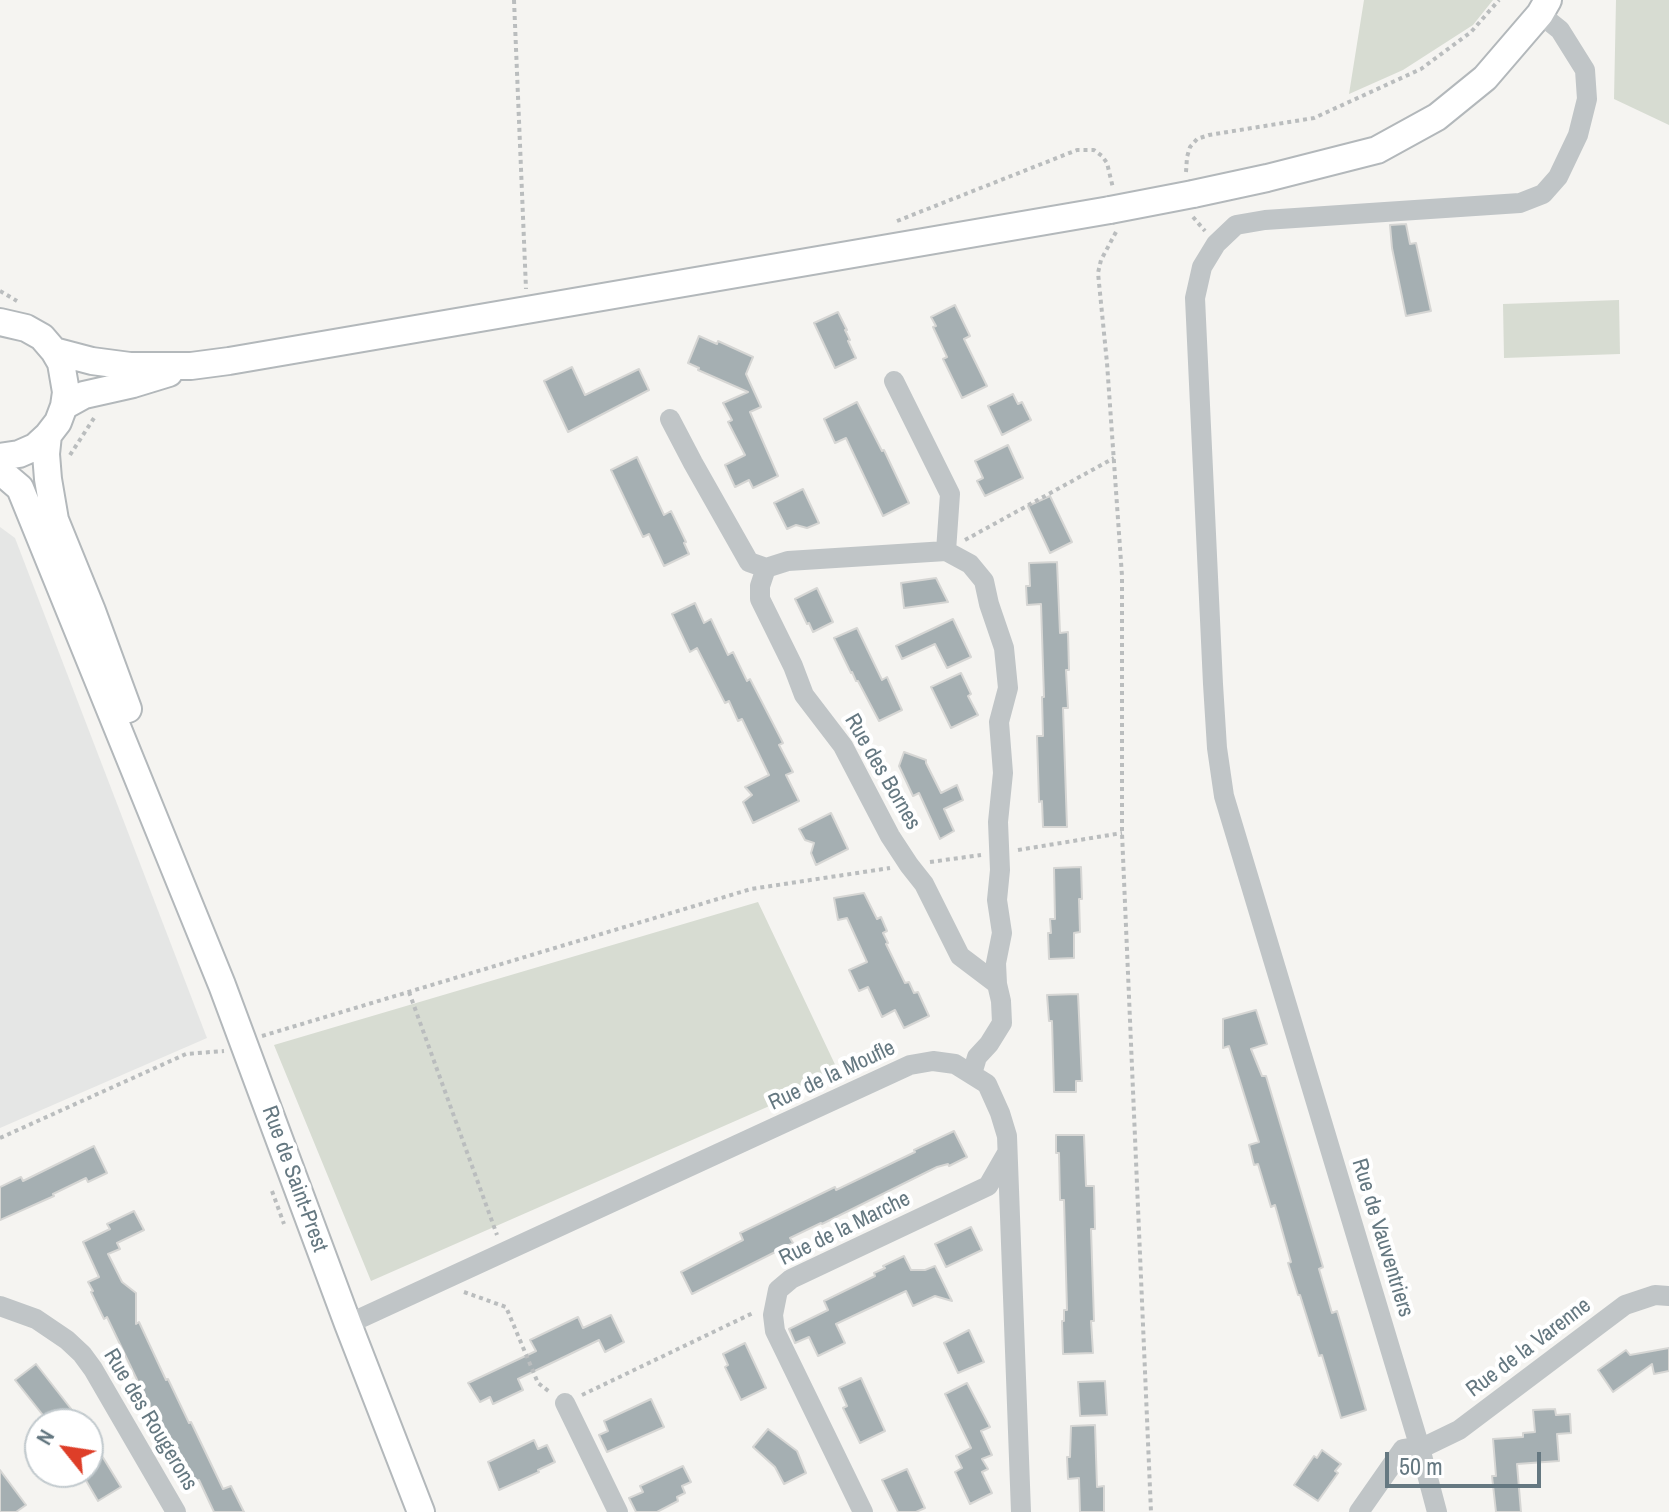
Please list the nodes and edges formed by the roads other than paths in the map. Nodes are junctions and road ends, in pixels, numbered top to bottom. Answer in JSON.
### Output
{"nodes":[{"id":1,"x":1544,"y":7,"type":"edge"},
{"id":2,"x":3,"y":320,"type":"edge"},
{"id":3,"x":54,"y":351,"type":"junction"},
{"id":4,"x":191,"y":366,"type":"junction"},
{"id":5,"x":894,"y":381,"type":"dead end"},
{"id":6,"x":64,"y":406,"type":"junction"},
{"id":7,"x":670,"y":419,"type":"dead end"},
{"id":8,"x":48,"y":435,"type":"junction"},
{"id":9,"x":0,"y":457,"type":"edge"},
{"id":10,"x":0,"y":471,"type":"edge"},
{"id":11,"x":946,"y":551,"type":"junction"},
{"id":12,"x":766,"y":568,"type":"junction"},
{"id":13,"x":165,"y":847,"type":"junction"},
{"id":14,"x":997,"y":984,"type":"junction"},
{"id":15,"x":972,"y":1074,"type":"junction"},
{"id":16,"x":1007,"y":1152,"type":"junction"},
{"id":17,"x":1669,"y":1296,"type":"edge"},
{"id":18,"x":0,"y":1306,"type":"edge"},
{"id":19,"x":348,"y":1324,"type":"junction"},
{"id":20,"x":565,"y":1403,"type":"road end"},
{"id":21,"x":1420,"y":1448,"type":"junction"},
{"id":22,"x":176,"y":1512,"type":"edge"},
{"id":23,"x":421,"y":1512,"type":"edge"},
{"id":24,"x":618,"y":1512,"type":"edge"},
{"id":25,"x":863,"y":1512,"type":"edge"},
{"id":26,"x":1021,"y":1512,"type":"edge"},
{"id":27,"x":1359,"y":1512,"type":"edge"},
{"id":28,"x":1437,"y":1512,"type":"edge"}],
"edges":[{"from":1,"to":4,"type":"main road","bridge":true},
{"from":1,"to":21,"type":"street","name":"Rue de Vauventriers"},
{"from":2,"to":3,"type":"main road"},
{"from":3,"to":4,"type":"main road"},
{"from":3,"to":6,"type":"main road"},
{"from":4,"to":6,"type":"main road"},
{"from":5,"to":11,"type":"street"},
{"from":6,"to":8,"type":"main road"},
{"from":7,"to":12,"type":"street"},
{"from":8,"to":9,"type":"main road"},
{"from":8,"to":13,"type":"main road"},
{"from":10,"to":13,"type":"main road"},
{"from":11,"to":12,"type":"street"},
{"from":11,"to":14,"type":"street"},
{"from":12,"to":14,"type":"street","name":"Rue des Bornes"},
{"from":13,"to":19,"type":"main road","name":"Rue de Saint-Prest"},
{"from":14,"to":15,"type":"street"},
{"from":15,"to":16,"type":"street"},
{"from":15,"to":19,"type":"street","name":"Rue de la Moufle"},
{"from":16,"to":25,"type":"street","name":"Rue de la Marche"},
{"from":16,"to":26,"type":"street"},
{"from":17,"to":21,"type":"street","name":"Rue de la Varenne"},
{"from":18,"to":22,"type":"street","name":"Rue des Rougerons"},
{"from":19,"to":23,"type":"main road","name":"Rue de Saint-Prest"},
{"from":20,"to":24,"type":"street"},
{"from":21,"to":27,"type":"street"},
{"from":21,"to":28,"type":"street","name":"Rue de Vauventriers"}]}
